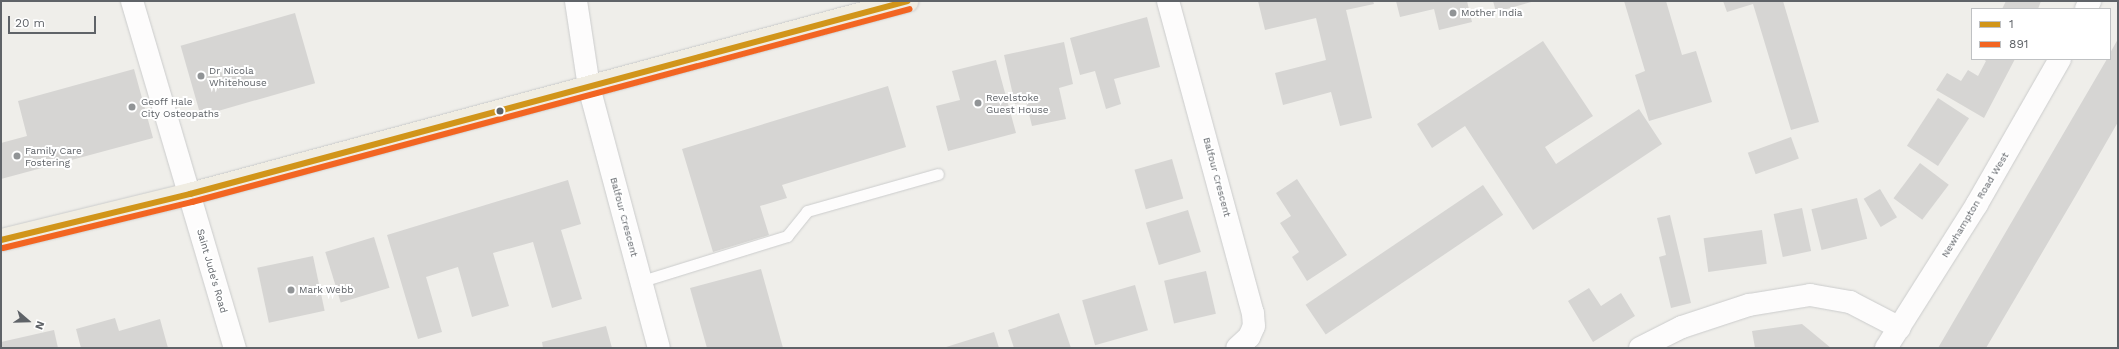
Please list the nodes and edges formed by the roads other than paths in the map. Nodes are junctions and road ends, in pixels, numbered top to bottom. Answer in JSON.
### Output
{"nodes":[{"id":1,"x":132,"y":1,"type":"edge"},
{"id":2,"x":576,"y":1,"type":"edge"},
{"id":3,"x":908,"y":1,"type":"edge"},
{"id":4,"x":1168,"y":1,"type":"edge"},
{"id":5,"x":2059,"y":60,"type":"edge"},
{"id":6,"x":589,"y":87,"type":"junction"},
{"id":7,"x":938,"y":174,"type":"dead end"},
{"id":8,"x":190,"y":194,"type":"junction"},
{"id":9,"x":1,"y":240,"type":"edge"},
{"id":10,"x":642,"y":281,"type":"junction"},
{"id":11,"x":1900,"y":328,"type":"junction"},
{"id":12,"x":235,"y":348,"type":"edge"},
{"id":13,"x":659,"y":348,"type":"edge"},
{"id":14,"x":1237,"y":348,"type":"edge"},
{"id":15,"x":1640,"y":348,"type":"edge"},
{"id":16,"x":1886,"y":348,"type":"edge"}],
"edges":[{"from":1,"to":8,"type":"street","name":"Saint Jude's Road"},
{"from":2,"to":6,"type":"street","name":"Balfour Crescent"},
{"from":3,"to":6,"type":"highway"},
{"from":4,"to":14,"type":"street","name":"Balfour Crescent"},
{"from":5,"to":11,"type":"street","name":"Newhampton Road West"},
{"from":6,"to":8,"type":"highway"},
{"from":6,"to":10,"type":"street","name":"Balfour Crescent"},
{"from":7,"to":10,"type":"lane"},
{"from":8,"to":9,"type":"highway"},
{"from":8,"to":12,"type":"street","name":"Saint Jude's Road"},
{"from":10,"to":13,"type":"street","name":"Balfour Crescent"},
{"from":11,"to":15,"type":"street"},
{"from":11,"to":16,"type":"street","name":"Newhampton Road West"}]}
